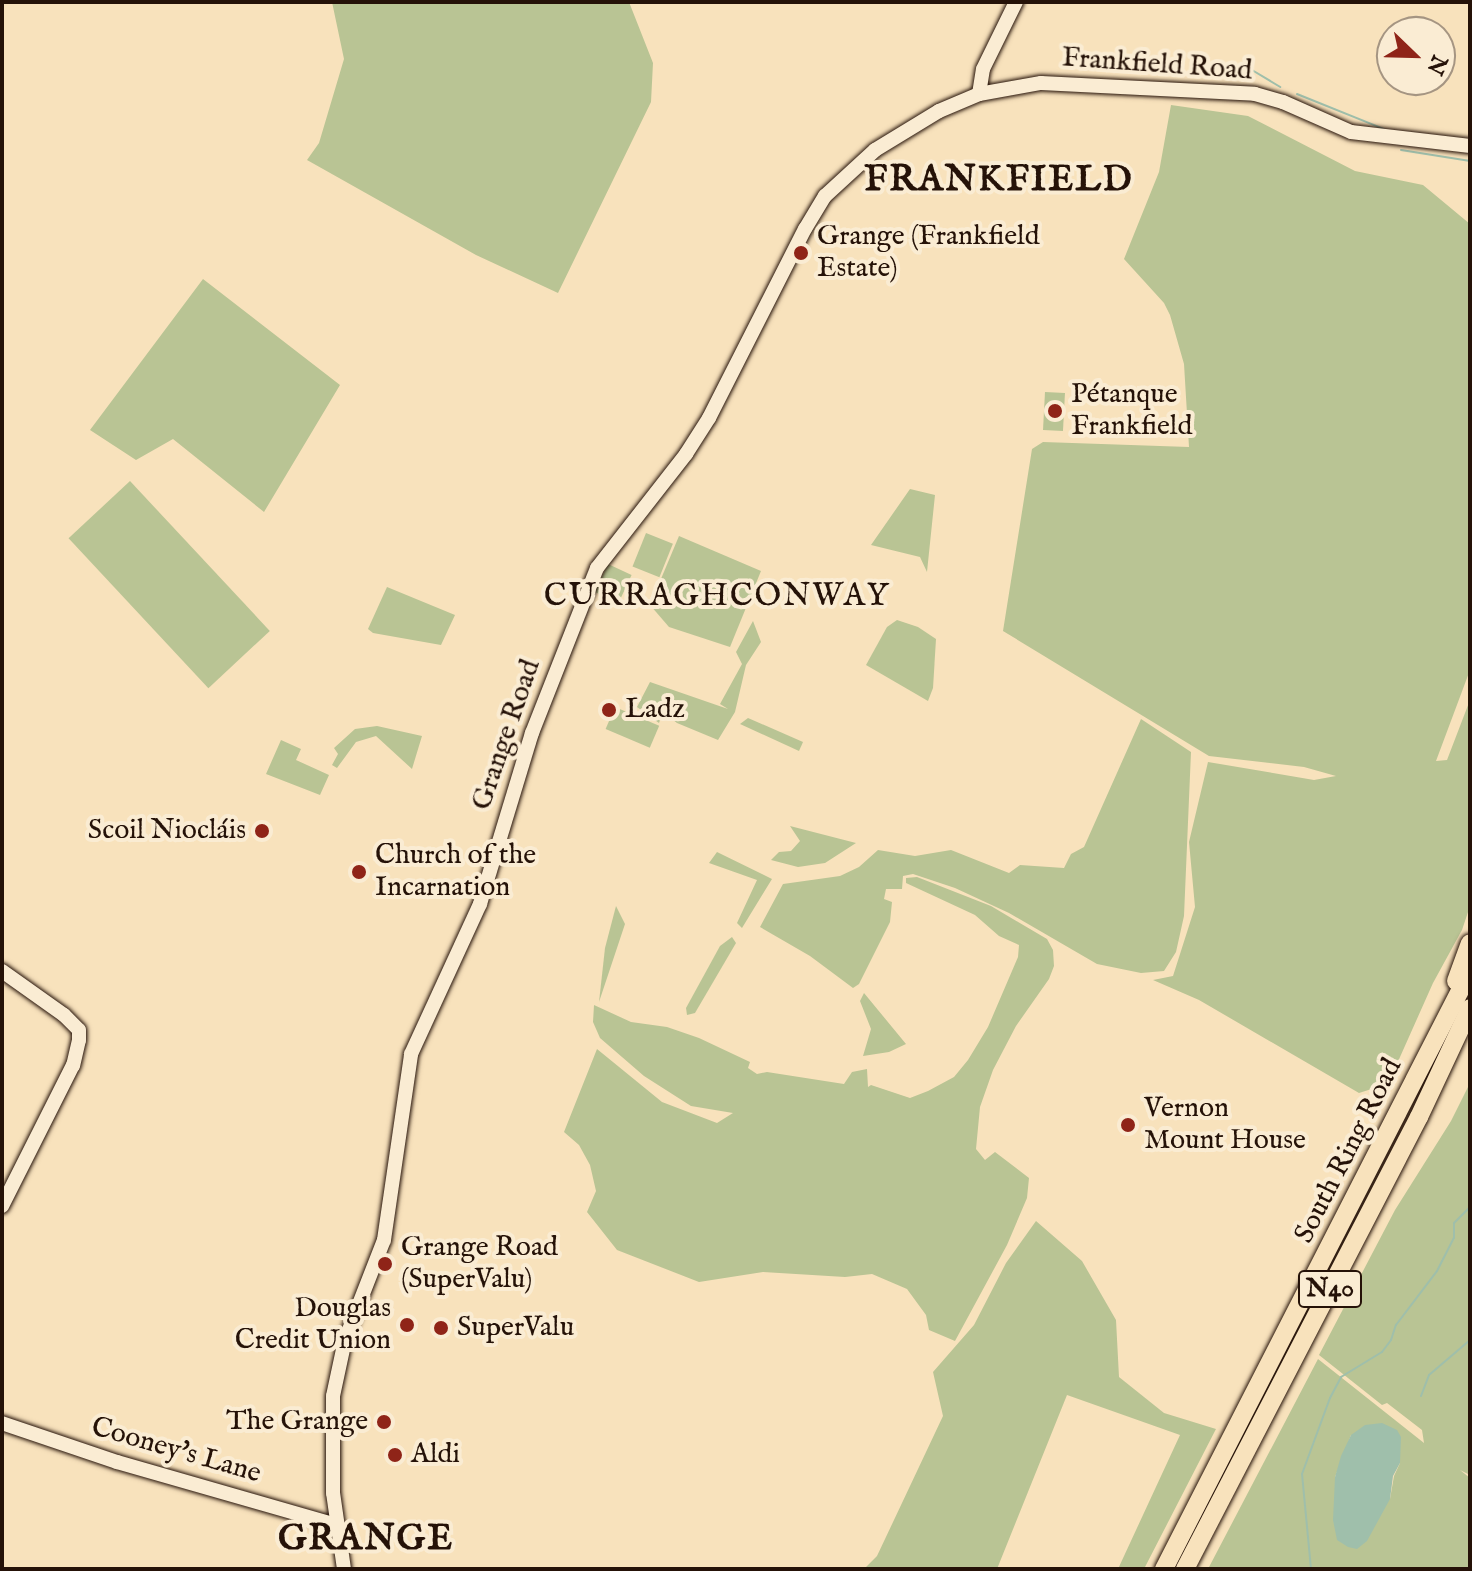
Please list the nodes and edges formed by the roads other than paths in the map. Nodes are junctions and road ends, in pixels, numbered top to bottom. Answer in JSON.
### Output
{"nodes":[{"id":1,"x":1016,"y":2,"type":"edge"},
{"id":2,"x":979,"y":94,"type":"junction"},
{"id":3,"x":1470,"y":146,"type":"edge"},
{"id":4,"x":1470,"y":943,"type":"edge"},
{"id":5,"x":2,"y":971,"type":"edge"},
{"id":6,"x":1470,"y":971,"type":"edge"},
{"id":7,"x":1470,"y":1008,"type":"edge"},
{"id":8,"x":1470,"y":1036,"type":"edge"},
{"id":9,"x":1428,"y":1059,"type":"junction"},
{"id":10,"x":2,"y":1206,"type":"edge"},
{"id":11,"x":1345,"y":1260,"type":"junction"},
{"id":12,"x":2,"y":1423,"type":"edge"},
{"id":13,"x":337,"y":1525,"type":"junction"},
{"id":14,"x":344,"y":1569,"type":"edge"},
{"id":15,"x":1164,"y":1569,"type":"edge"},
{"id":16,"x":1185,"y":1569,"type":"edge"}],
"edges":[{"from":1,"to":2,"type":"main road"},
{"from":2,"to":3,"type":"main road","name":"Frankfield Road"},
{"from":2,"to":13,"type":"main road","name":"Grange Road"},
{"from":4,"to":9,"type":"highway"},
{"from":5,"to":10,"type":"main road"},
{"from":6,"to":9,"type":"highway","name":"South Ring Road","number":"N40"},
{"from":7,"to":11,"type":"highway","name":"South Ring Road","number":"N40"},
{"from":8,"to":11,"type":"highway"},
{"from":9,"to":15,"type":"highway","name":"South Ring Road","number":"N40"},
{"from":11,"to":16,"type":"highway","name":"South Ring Road","number":"N40"},
{"from":12,"to":13,"type":"main road","name":"Cooney's Lane"},
{"from":13,"to":14,"type":"main road","name":"Grange Road"}]}
